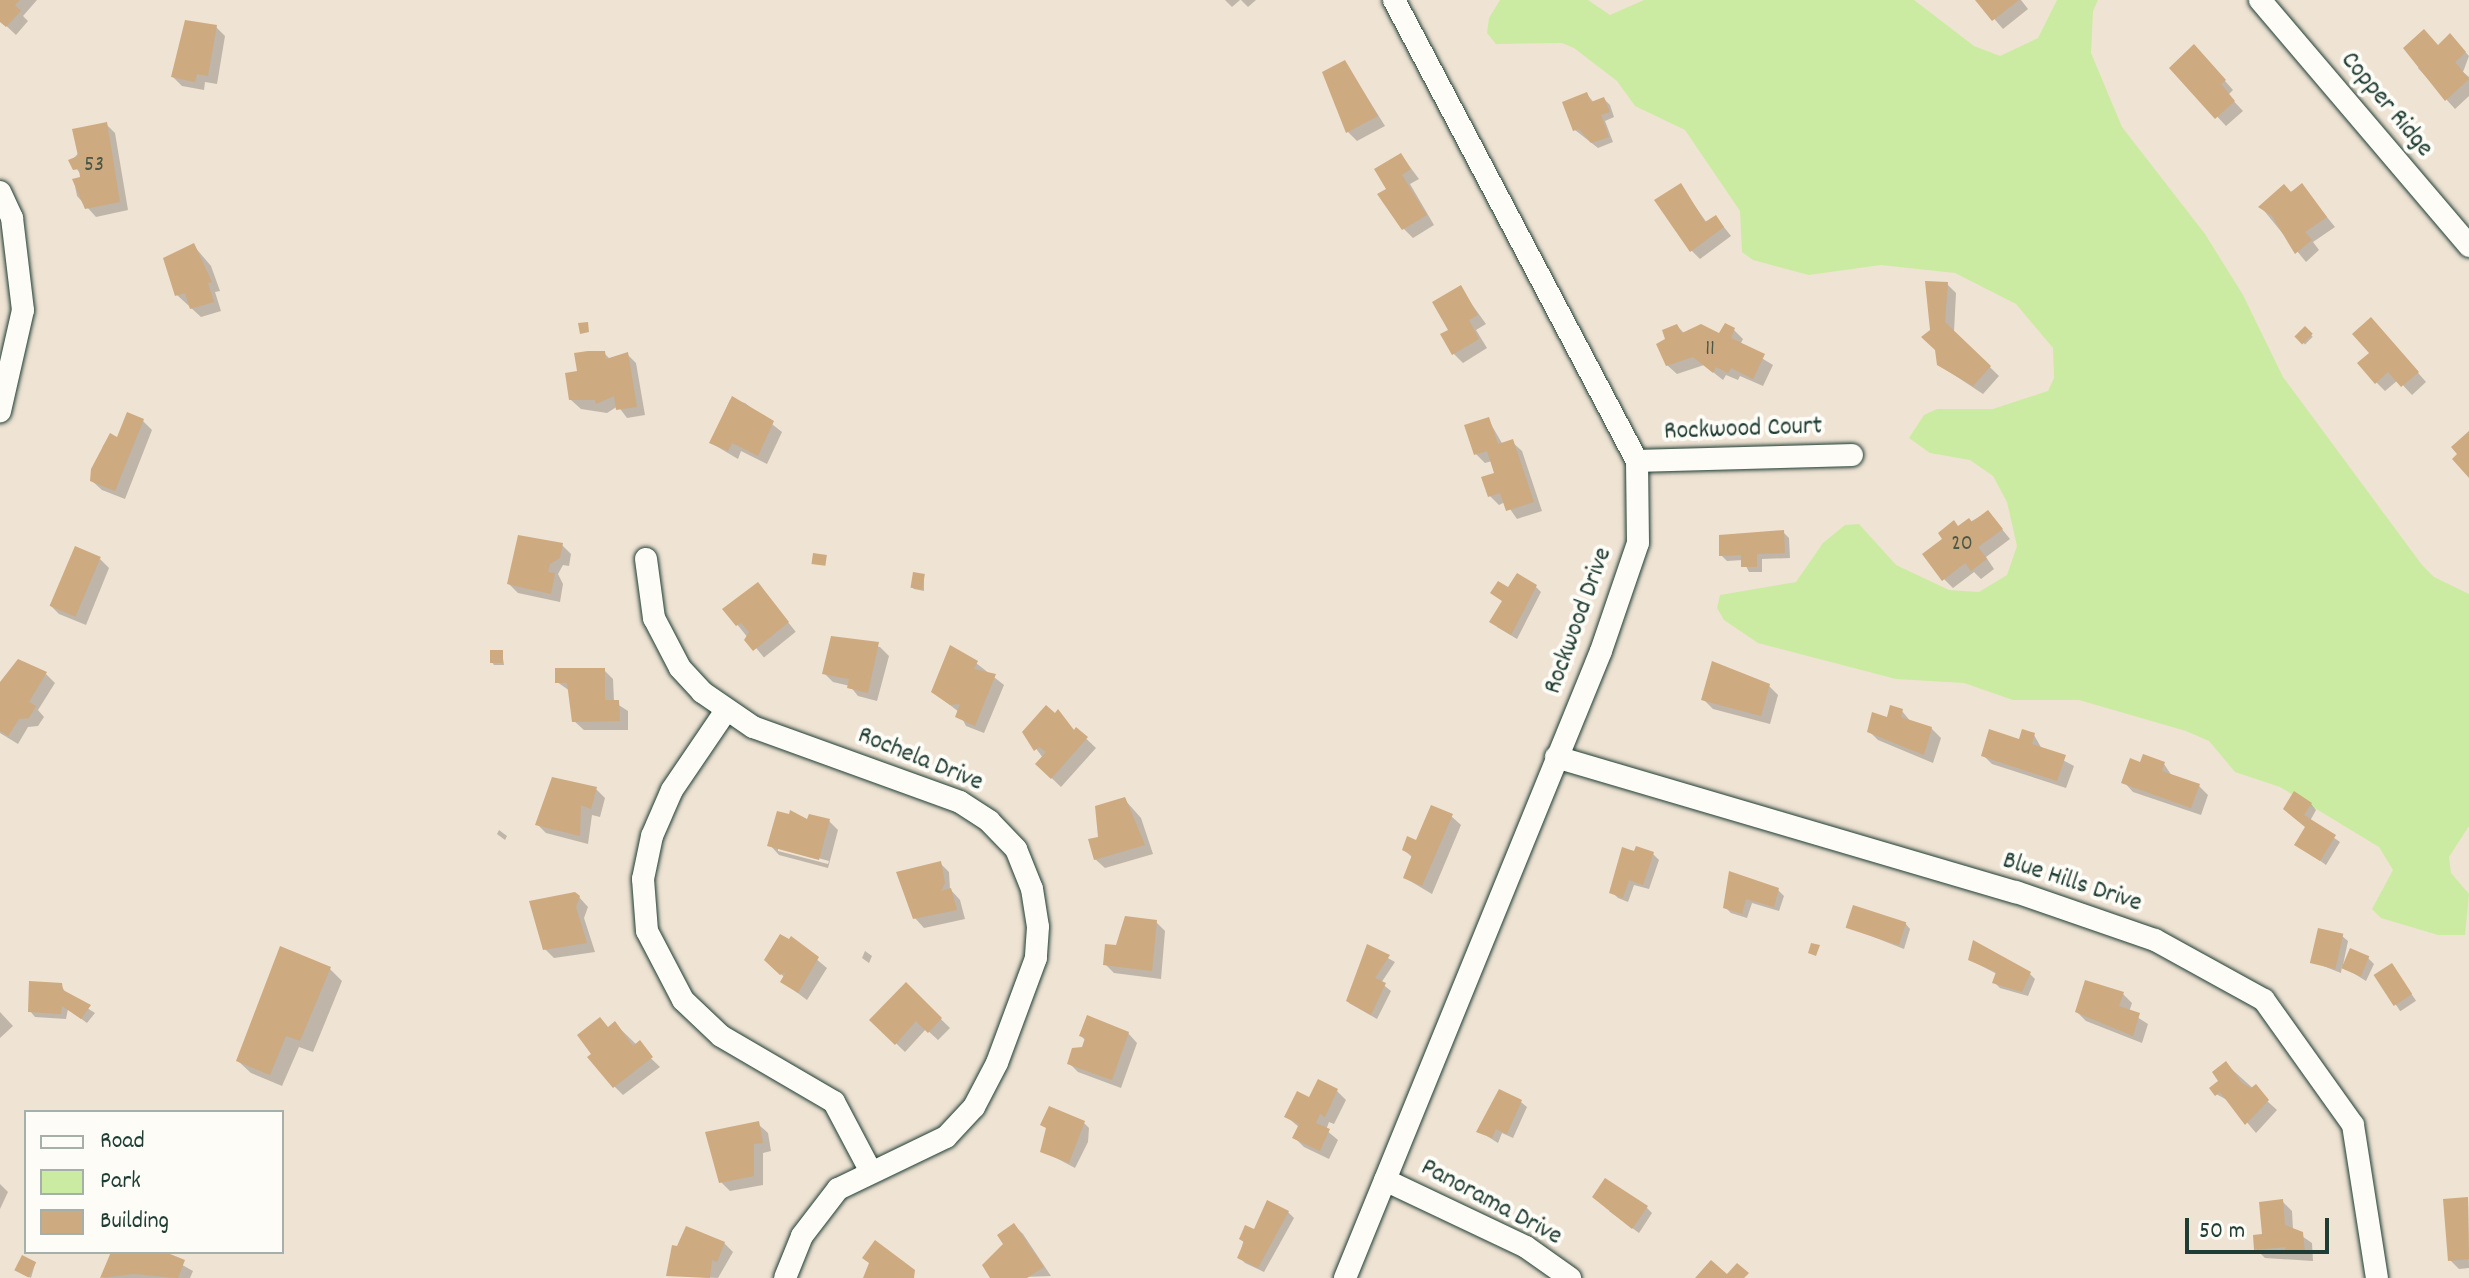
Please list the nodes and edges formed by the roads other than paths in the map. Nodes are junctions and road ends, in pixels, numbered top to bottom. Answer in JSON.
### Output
{"nodes":[{"id":1,"x":1394,"y":0,"type":"edge"},
{"id":2,"x":2260,"y":0,"type":"edge"},
{"id":3,"x":0,"y":192,"type":"edge"},
{"id":4,"x":2469,"y":246,"type":"edge"},
{"id":5,"x":0,"y":411,"type":"edge"},
{"id":6,"x":1852,"y":455,"type":"dead end"},
{"id":7,"x":1637,"y":461,"type":"junction"},
{"id":8,"x":646,"y":559,"type":"dead end"},
{"id":9,"x":725,"y":712,"type":"junction"},
{"id":10,"x":1556,"y":757,"type":"junction"},
{"id":11,"x":871,"y":1172,"type":"junction"},
{"id":12,"x":1385,"y":1180,"type":"junction"},
{"id":13,"x":785,"y":1278,"type":"edge"},
{"id":14,"x":1345,"y":1278,"type":"edge"},
{"id":15,"x":1570,"y":1278,"type":"edge"},
{"id":16,"x":2377,"y":1278,"type":"edge"}],
"edges":[{"from":1,"to":7,"type":"street","name":"Rockwood Drive"},
{"from":2,"to":4,"type":"street","name":"Copper Ridge"},
{"from":3,"to":5,"type":"street"},
{"from":6,"to":7,"type":"street","name":"Rockwood Court"},
{"from":7,"to":10,"type":"street","name":"Rockwood Drive"},
{"from":8,"to":9,"type":"street","name":"Rochela Drive"},
{"from":9,"to":11,"type":"street"},
{"from":9,"to":11,"type":"street","name":"Rochela Drive"},
{"from":10,"to":12,"type":"street","name":"Rockwood Drive"},
{"from":10,"to":16,"type":"street","name":"Blue Hills Drive"},
{"from":11,"to":13,"type":"street","name":"Rochela Drive"},
{"from":12,"to":14,"type":"street","name":"Rockwood Drive"},
{"from":12,"to":15,"type":"street","name":"Panorama Drive"}]}
